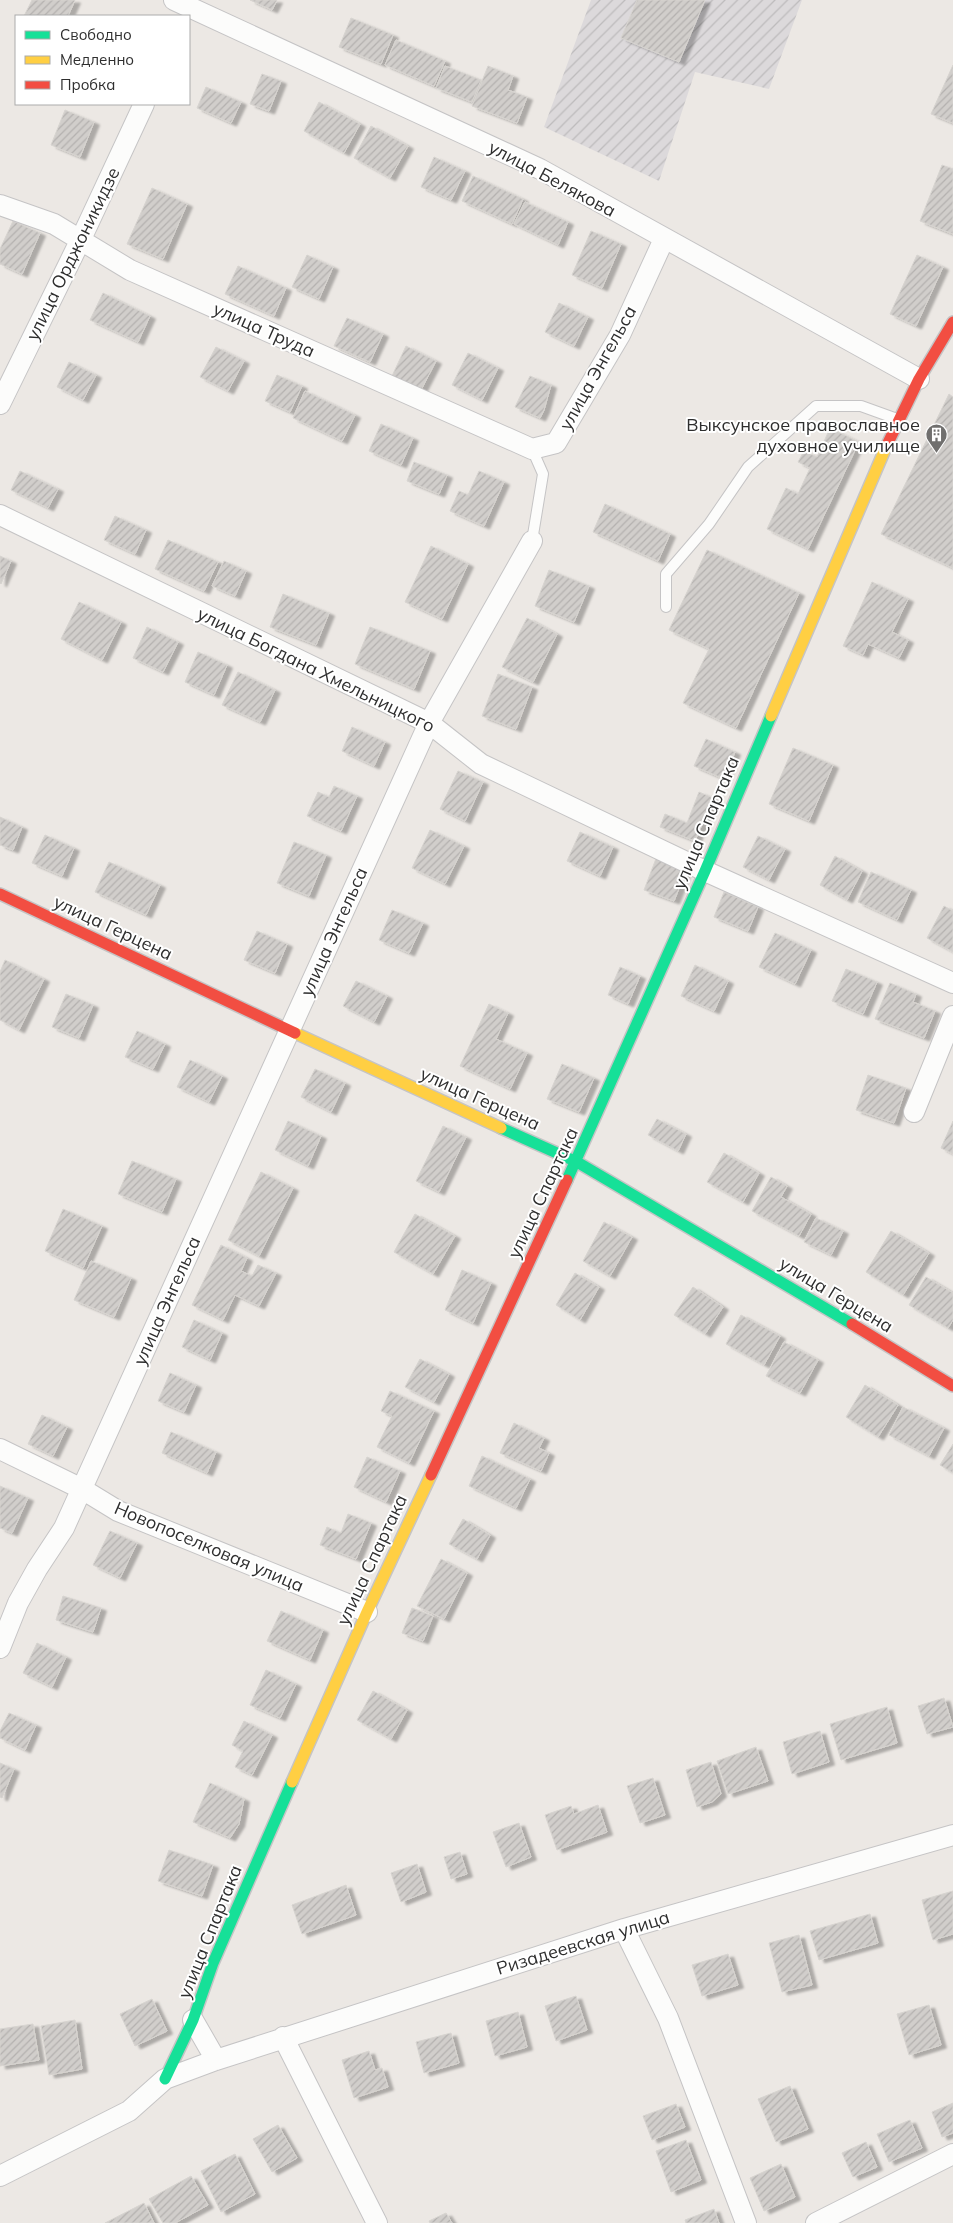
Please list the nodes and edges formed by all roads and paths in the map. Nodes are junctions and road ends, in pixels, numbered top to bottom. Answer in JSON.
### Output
{"nodes":[{"id":1,"x":185,"y":6,"type":"edge"},
{"id":2,"x":144,"y":105,"type":"edge"},
{"id":3,"x":0,"y":205,"type":"edge"},
{"id":4,"x":81,"y":239,"type":"junction"},
{"id":5,"x":664,"y":239,"type":"junction"},
{"id":6,"x":953,"y":322,"type":"edge"},
{"id":7,"x":919,"y":379,"type":"junction"},
{"id":8,"x":0,"y":404,"type":"edge"},
{"id":9,"x":898,"y":419,"type":"junction"},
{"id":10,"x":532,"y":449,"type":"junction"},
{"id":11,"x":0,"y":515,"type":"edge"},
{"id":12,"x":532,"y":541,"type":"joint"},
{"id":13,"x":666,"y":607,"type":"dead end"},
{"id":14,"x":429,"y":722,"type":"junction"},
{"id":15,"x":705,"y":871,"type":"junction"},
{"id":16,"x":0,"y":894,"type":"edge"},
{"id":17,"x":953,"y":983,"type":"edge"},
{"id":18,"x":953,"y":1016,"type":"edge"},
{"id":19,"x":289,"y":1031,"type":"junction"},
{"id":20,"x":914,"y":1112,"type":"dead end"},
{"id":21,"x":576,"y":1162,"type":"junction"},
{"id":22,"x":953,"y":1386,"type":"edge"},
{"id":23,"x":0,"y":1449,"type":"edge"},
{"id":24,"x":82,"y":1489,"type":"junction"},
{"id":25,"x":367,"y":1612,"type":"junction"},
{"id":26,"x":0,"y":1648,"type":"edge"},
{"id":27,"x":953,"y":1835,"type":"edge"},
{"id":28,"x":624,"y":1929,"type":"junction"},
{"id":29,"x":193,"y":2020,"type":"junction"},
{"id":30,"x":283,"y":2038,"type":"junction"},
{"id":31,"x":216,"y":2060,"type":"junction"},
{"id":32,"x":165,"y":2079,"type":"junction"},
{"id":33,"x":953,"y":2154,"type":"edge"},
{"id":34,"x":0,"y":2176,"type":"edge"},
{"id":35,"x":377,"y":2223,"type":"edge"},
{"id":36,"x":746,"y":2223,"type":"edge"},
{"id":37,"x":816,"y":2223,"type":"edge"}],
"edges":[{"from":1,"to":5,"type":"street","name":"улица Белякова"},
{"from":2,"to":4,"type":"street","name":"улица Орджоникидзе"},
{"from":3,"to":4,"type":"street","name":"улица Труда"},
{"from":4,"to":8,"type":"street","name":"улица Орджоникидзе"},
{"from":4,"to":10,"type":"street","name":"улица Труда"},
{"from":5,"to":7,"type":"street","name":"улица Белякова"},
{"from":5,"to":10,"type":"street","name":"улица Энгельса"},
{"from":6,"to":7,"type":"street","name":"улица Спартака"},
{"from":7,"to":9,"type":"street","name":"улица Спартака"},
{"from":9,"to":13,"type":"lane"},
{"from":9,"to":15,"type":"street","name":"улица Спартака"},
{"from":10,"to":12,"type":"lane","name":"улица Энгельса"},
{"from":11,"to":14,"type":"street","name":"улица Богдана Хмельницкого"},
{"from":12,"to":14,"type":"street","name":"улица Энгельса"},
{"from":14,"to":15,"type":"street","name":"улица Богдана Хмельницкого"},
{"from":14,"to":19,"type":"street","name":"улица Энгельса"},
{"from":15,"to":17,"type":"street","name":"улица Богдана Хмельницкого"},
{"from":15,"to":21,"type":"street","name":"улица Спартака"},
{"from":16,"to":19,"type":"street","name":"улица Герцена"},
{"from":18,"to":20,"type":"street"},
{"from":19,"to":21,"type":"street","name":"улица Герцена"},
{"from":19,"to":24,"type":"street","name":"улица Энгельса"},
{"from":21,"to":22,"type":"street","name":"улица Герцена"},
{"from":21,"to":25,"type":"street","name":"улица Спартака"},
{"from":23,"to":24,"type":"street","name":"Новопоселковая улица"},
{"from":24,"to":25,"type":"street","name":"Новопоселковая улица"},
{"from":24,"to":26,"type":"street","name":"улица Энгельса"},
{"from":25,"to":29,"type":"street","name":"улица Спартака"},
{"from":27,"to":28,"type":"street","name":"Ризадеевская улица"},
{"from":28,"to":30,"type":"street","name":"Ризадеевская улица"},
{"from":28,"to":36,"type":"street"},
{"from":29,"to":31,"type":"street"},
{"from":29,"to":32,"type":"street","name":"улица Спартака"},
{"from":30,"to":31,"type":"street","name":"Ризадеевская улица"},
{"from":30,"to":35,"type":"street"},
{"from":31,"to":32,"type":"street","name":"Ризадеевская улица"},
{"from":32,"to":34,"type":"street","name":"Ризадеевская улица"},
{"from":33,"to":37,"type":"street"}]}
